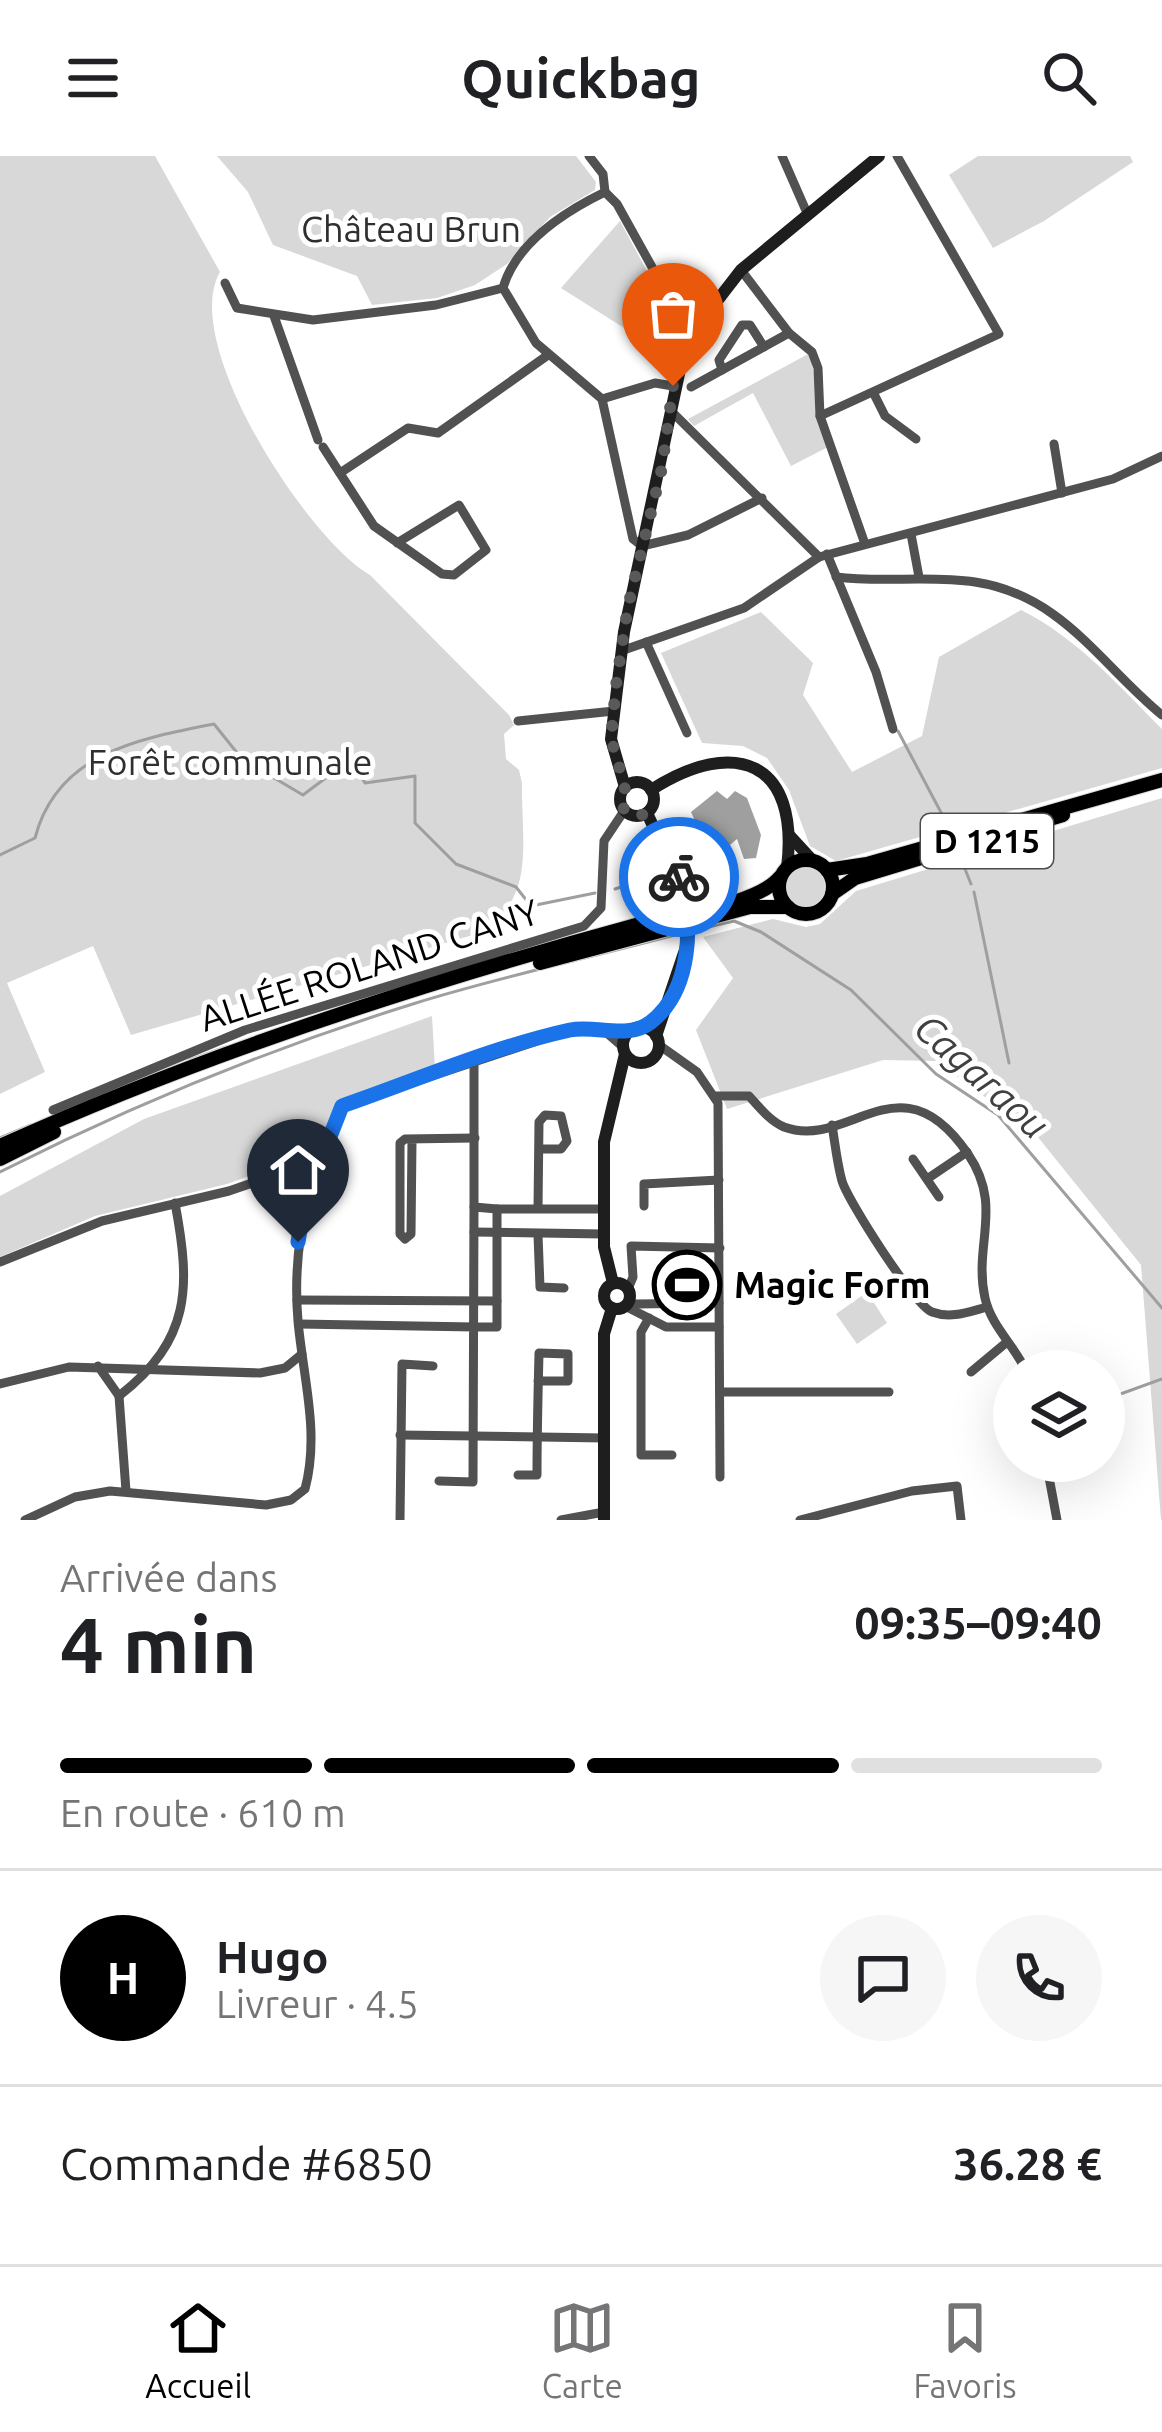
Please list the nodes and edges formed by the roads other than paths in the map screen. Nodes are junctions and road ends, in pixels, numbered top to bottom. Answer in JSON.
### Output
{"nodes":[{"id":1,"x":590,"y":156,"type":"edge"},
{"id":2,"x":782,"y":156,"type":"edge"},
{"id":3,"x":879,"y":156,"type":"edge"},
{"id":4,"x":897,"y":156,"type":"edge"},
{"id":5,"x":604,"y":192,"type":"junction"},
{"id":6,"x":807,"y":213,"type":"junction"},
{"id":7,"x":652,"y":266,"type":"dead end"},
{"id":8,"x":741,"y":270,"type":"junction"},
{"id":9,"x":225,"y":283,"type":"dead end"},
{"id":10,"x":503,"y":288,"type":"junction"},
{"id":11,"x":274,"y":316,"type":"junction"},
{"id":12,"x":789,"y":332,"type":"junction"},
{"id":13,"x":764,"y":347,"type":"junction"},
{"id":14,"x":548,"y":355,"type":"junction"},
{"id":15,"x":722,"y":370,"type":"junction"},
{"id":16,"x":673,"y":386,"type":"junction"},
{"id":17,"x":691,"y":388,"type":"dead end"},
{"id":18,"x":874,"y":394,"type":"junction"},
{"id":19,"x":602,"y":399,"type":"junction"},
{"id":20,"x":668,"y":409,"type":"junction"},
{"id":21,"x":820,"y":416,"type":"junction"},
{"id":22,"x":916,"y":439,"type":"dead end"},
{"id":23,"x":1054,"y":444,"type":"dead end"},
{"id":24,"x":1162,"y":456,"type":"edge"},
{"id":25,"x":340,"y":473,"type":"junction"},
{"id":26,"x":1062,"y":493,"type":"junction"},
{"id":27,"x":762,"y":498,"type":"junction"},
{"id":28,"x":911,"y":534,"type":"junction"},
{"id":29,"x":397,"y":544,"type":"junction"},
{"id":30,"x":865,"y":544,"type":"junction"},
{"id":31,"x":642,"y":546,"type":"junction"},
{"id":32,"x":823,"y":555,"type":"junction"},
{"id":33,"x":836,"y":577,"type":"junction"},
{"id":34,"x":919,"y":578,"type":"junction"},
{"id":35,"x":864,"y":580,"type":"junction"},
{"id":36,"x":844,"y":600,"type":"junction"},
{"id":37,"x":646,"y":642,"type":"junction"},
{"id":38,"x":621,"y":651,"type":"junction"},
{"id":39,"x":614,"y":711,"type":"junction"},
{"id":40,"x":1162,"y":715,"type":"edge"},
{"id":41,"x":518,"y":721,"type":"dead end"},
{"id":42,"x":892,"y":728,"type":"dead end"},
{"id":43,"x":687,"y":733,"type":"dead end"},
{"id":44,"x":1162,"y":780,"type":"edge"},
{"id":45,"x":1144,"y":785,"type":"junction"},
{"id":46,"x":625,"y":787,"type":"junction"},
{"id":47,"x":652,"y":790,"type":"junction"},
{"id":48,"x":624,"y":811,"type":"junction"},
{"id":49,"x":647,"y":814,"type":"junction"},
{"id":50,"x":789,"y":835,"type":"junction"},
{"id":51,"x":813,"y":860,"type":"junction"},
{"id":52,"x":827,"y":870,"type":"junction"},
{"id":53,"x":784,"y":872,"type":"junction"},
{"id":54,"x":832,"y":894,"type":"junction"},
{"id":55,"x":788,"y":907,"type":"junction"},
{"id":56,"x":453,"y":982,"type":"junction"},
{"id":57,"x":666,"y":1007,"type":"junction"},
{"id":58,"x":596,"y":1029,"type":"junction"},
{"id":59,"x":637,"y":1029,"type":"junction"},
{"id":60,"x":658,"y":1040,"type":"junction"},
{"id":61,"x":624,"y":1051,"type":"junction"},
{"id":62,"x":474,"y":1061,"type":"junction"},
{"id":63,"x":640,"y":1063,"type":"junction"},
{"id":64,"x":616,"y":1088,"type":"junction"},
{"id":65,"x":140,"y":1090,"type":"junction"},
{"id":66,"x":715,"y":1096,"type":"junction"},
{"id":67,"x":53,"y":1110,"type":"dead end"},
{"id":68,"x":832,"y":1125,"type":"junction"},
{"id":69,"x":475,"y":1138,"type":"junction"},
{"id":70,"x":412,"y":1139,"type":"junction"},
{"id":71,"x":0,"y":1146,"type":"edge"},
{"id":72,"x":539,"y":1149,"type":"dead end"},
{"id":73,"x":967,"y":1153,"type":"junction"},
{"id":74,"x":321,"y":1154,"type":"junction"},
{"id":75,"x":0,"y":1159,"type":"edge"},
{"id":76,"x":913,"y":1159,"type":"dead end"},
{"id":77,"x":926,"y":1179,"type":"junction"},
{"id":78,"x":719,"y":1180,"type":"junction"},
{"id":79,"x":939,"y":1197,"type":"dead end"},
{"id":80,"x":175,"y":1203,"type":"junction"},
{"id":81,"x":644,"y":1206,"type":"dead end"},
{"id":82,"x":474,"y":1207,"type":"junction"},
{"id":83,"x":538,"y":1208,"type":"junction"},
{"id":84,"x":496,"y":1209,"type":"junction"},
{"id":85,"x":604,"y":1209,"type":"junction"},
{"id":86,"x":474,"y":1232,"type":"junction"},
{"id":87,"x":498,"y":1234,"type":"junction"},
{"id":88,"x":604,"y":1234,"type":"junction"},
{"id":89,"x":538,"y":1235,"type":"junction"},
{"id":90,"x":720,"y":1248,"type":"junction"},
{"id":91,"x":0,"y":1262,"type":"edge"},
{"id":92,"x":613,"y":1283,"type":"junction"},
{"id":93,"x":564,"y":1288,"type":"dead end"},
{"id":94,"x":297,"y":1300,"type":"junction"},
{"id":95,"x":474,"y":1300,"type":"junction"},
{"id":96,"x":497,"y":1301,"type":"junction"},
{"id":97,"x":623,"y":1301,"type":"junction"},
{"id":98,"x":719,"y":1304,"type":"junction"},
{"id":99,"x":987,"y":1307,"type":"junction"},
{"id":100,"x":649,"y":1318,"type":"junction"},
{"id":101,"x":299,"y":1324,"type":"junction"},
{"id":102,"x":475,"y":1327,"type":"junction"},
{"id":103,"x":719,"y":1327,"type":"junction"},
{"id":104,"x":1007,"y":1342,"type":"junction"},
{"id":105,"x":167,"y":1349,"type":"junction"},
{"id":106,"x":1012,"y":1350,"type":"edge"},
{"id":107,"x":302,"y":1354,"type":"junction"},
{"id":108,"x":98,"y":1366,"type":"junction"},
{"id":109,"x":433,"y":1366,"type":"dead end"},
{"id":110,"x":155,"y":1368,"type":"junction"},
{"id":111,"x":285,"y":1368,"type":"junction"},
{"id":112,"x":176,"y":1370,"type":"junction"},
{"id":113,"x":970,"y":1372,"type":"dead end"},
{"id":114,"x":307,"y":1382,"type":"junction"},
{"id":115,"x":538,"y":1382,"type":"junction"},
{"id":116,"x":0,"y":1384,"type":"edge"},
{"id":117,"x":719,"y":1392,"type":"junction"},
{"id":118,"x":890,"y":1392,"type":"dead end"},
{"id":119,"x":119,"y":1396,"type":"junction"},
{"id":120,"x":400,"y":1435,"type":"junction"},
{"id":121,"x":474,"y":1438,"type":"junction"},
{"id":122,"x":537,"y":1438,"type":"junction"},
{"id":123,"x":604,"y":1438,"type":"junction"},
{"id":124,"x":672,"y":1455,"type":"dead end"},
{"id":125,"x":518,"y":1475,"type":"dead end"},
{"id":126,"x":720,"y":1478,"type":"dead end"},
{"id":127,"x":439,"y":1481,"type":"dead end"},
{"id":128,"x":1050,"y":1482,"type":"edge"},
{"id":129,"x":126,"y":1491,"type":"junction"},
{"id":130,"x":864,"y":1503,"type":"junction"},
{"id":131,"x":604,"y":1516,"type":"edge"},
{"id":132,"x":25,"y":1520,"type":"edge"},
{"id":133,"x":400,"y":1520,"type":"edge"},
{"id":134,"x":561,"y":1520,"type":"edge"},
{"id":135,"x":800,"y":1520,"type":"edge"},
{"id":136,"x":868,"y":1520,"type":"edge"},
{"id":137,"x":962,"y":1520,"type":"edge"},
{"id":138,"x":1058,"y":1520,"type":"edge"}],
"edges":[{"from":1,"to":5,"type":"street"},
{"from":2,"to":6,"type":"street"},
{"from":3,"to":6,"type":"main road"},
{"from":4,"to":18,"type":"street"},
{"from":5,"to":7,"type":"street"},
{"from":5,"to":10,"type":"street"},
{"from":6,"to":8,"type":"main road"},
{"from":8,"to":12,"type":"street"},
{"from":8,"to":16,"type":"main road"},
{"from":9,"to":11,"type":"street"},
{"from":10,"to":11,"type":"street"},
{"from":10,"to":14,"type":"street"},
{"from":11,"to":25,"type":"street"},
{"from":12,"to":13,"type":"street"},
{"from":12,"to":21,"type":"street"},
{"from":13,"to":15,"type":"street"},
{"from":13,"to":15,"type":"street"},
{"from":14,"to":19,"type":"street"},
{"from":14,"to":25,"type":"street"},
{"from":15,"to":17,"type":"street"},
{"from":16,"to":19,"type":"street"},
{"from":16,"to":20,"type":"main road"},
{"from":18,"to":21,"type":"street"},
{"from":18,"to":22,"type":"street"},
{"from":19,"to":31,"type":"street"},
{"from":20,"to":27,"type":"street"},
{"from":20,"to":31,"type":"main road"},
{"from":21,"to":30,"type":"street"},
{"from":23,"to":26,"type":"street"},
{"from":24,"to":26,"type":"street"},
{"from":25,"to":29,"type":"street"},
{"from":26,"to":28,"type":"street"},
{"from":27,"to":31,"type":"street"},
{"from":27,"to":32,"type":"street"},
{"from":28,"to":30,"type":"street"},
{"from":28,"to":34,"type":"street"},
{"from":29,"to":29,"type":"street"},
{"from":30,"to":32,"type":"street"},
{"from":31,"to":38,"type":"main road"},
{"from":32,"to":33,"type":"street"},
{"from":32,"to":37,"type":"street"},
{"from":33,"to":35,"type":"street"},
{"from":33,"to":36,"type":"street"},
{"from":34,"to":35,"type":"street"},
{"from":34,"to":40,"type":"street"},
{"from":35,"to":36,"type":"street"},
{"from":36,"to":42,"type":"street"},
{"from":37,"to":38,"type":"street"},
{"from":37,"to":43,"type":"street"},
{"from":38,"to":39,"type":"main road"},
{"from":39,"to":41,"type":"street"},
{"from":39,"to":46,"type":"main road"},
{"from":44,"to":45,"type":"main road","number":"D 1215"},
{"from":45,"to":52,"type":"main road","number":"D 1215"},
{"from":45,"to":54,"type":"main road","number":"D 1215"},
{"from":46,"to":47,"type":"main road"},
{"from":46,"to":48,"type":"main road"},
{"from":47,"to":49,"type":"main road"},
{"from":47,"to":50,"type":"main road"},
{"from":48,"to":49,"type":"main road"},
{"from":48,"to":67,"type":"street","name":"ALLÉE ROLAND CANY"},
{"from":49,"to":57,"type":"main road","bridge":true},
{"from":50,"to":51,"type":"main road"},
{"from":50,"to":53,"type":"main road"},
{"from":51,"to":52,"type":"main road"},
{"from":51,"to":53,"type":"main road"},
{"from":52,"to":54,"type":"main road"},
{"from":53,"to":55,"type":"main road"},
{"from":53,"to":56,"type":"main road"},
{"from":54,"to":55,"type":"main road"},
{"from":55,"to":56,"type":"main road"},
{"from":56,"to":65,"type":"main road"},
{"from":57,"to":59,"type":"main road"},
{"from":57,"to":60,"type":"main road"},
{"from":58,"to":59,"type":"street"},
{"from":58,"to":61,"type":"street"},
{"from":58,"to":62,"type":"street"},
{"from":59,"to":60,"type":"main road"},
{"from":59,"to":61,"type":"main road"},
{"from":60,"to":63,"type":"main road"},
{"from":60,"to":66,"type":"street"},
{"from":61,"to":63,"type":"main road"},
{"from":61,"to":64,"type":"main road"},
{"from":62,"to":69,"type":"street"},
{"from":62,"to":74,"type":"street"},
{"from":63,"to":64,"type":"main road"},
{"from":64,"to":85,"type":"main road"},
{"from":65,"to":71,"type":"main road"},
{"from":65,"to":75,"type":"main road"},
{"from":66,"to":68,"type":"street"},
{"from":66,"to":78,"type":"street"},
{"from":68,"to":73,"type":"street"},
{"from":68,"to":99,"type":"street"},
{"from":69,"to":70,"type":"street"},
{"from":69,"to":82,"type":"street"},
{"from":70,"to":70,"type":"street"},
{"from":72,"to":83,"type":"street"},
{"from":73,"to":77,"type":"street"},
{"from":73,"to":99,"type":"street"},
{"from":74,"to":80,"type":"street"},
{"from":74,"to":94,"type":"street"},
{"from":76,"to":77,"type":"street"},
{"from":77,"to":79,"type":"street"},
{"from":78,"to":81,"type":"street"},
{"from":78,"to":90,"type":"street"},
{"from":80,"to":91,"type":"street"},
{"from":80,"to":105,"type":"street"},
{"from":82,"to":84,"type":"street"},
{"from":82,"to":86,"type":"street"},
{"from":83,"to":84,"type":"street"},
{"from":83,"to":85,"type":"street"},
{"from":84,"to":87,"type":"street"},
{"from":85,"to":88,"type":"main road"},
{"from":86,"to":87,"type":"street"},
{"from":86,"to":95,"type":"street"},
{"from":87,"to":89,"type":"street"},
{"from":87,"to":96,"type":"street"},
{"from":88,"to":89,"type":"street"},
{"from":88,"to":92,"type":"main road"},
{"from":89,"to":93,"type":"street"},
{"from":90,"to":97,"type":"street"},
{"from":90,"to":98,"type":"street"},
{"from":92,"to":97,"type":"main road"},
{"from":92,"to":97,"type":"main road"},
{"from":94,"to":95,"type":"street"},
{"from":94,"to":101,"type":"street"},
{"from":95,"to":96,"type":"street"},
{"from":95,"to":102,"type":"street"},
{"from":96,"to":102,"type":"street"},
{"from":97,"to":98,"type":"street"},
{"from":97,"to":100,"type":"street"},
{"from":97,"to":123,"type":"main road"},
{"from":98,"to":103,"type":"street"},
{"from":99,"to":104,"type":"street"},
{"from":100,"to":103,"type":"street"},
{"from":100,"to":124,"type":"street"},
{"from":101,"to":102,"type":"street"},
{"from":101,"to":107,"type":"street"},
{"from":102,"to":121,"type":"street"},
{"from":103,"to":117,"type":"street"},
{"from":104,"to":106,"type":"street"},
{"from":104,"to":113,"type":"street"},
{"from":105,"to":110,"type":"street"},
{"from":105,"to":112,"type":"street"},
{"from":107,"to":111,"type":"street"},
{"from":107,"to":114,"type":"street"},
{"from":108,"to":110,"type":"street"},
{"from":108,"to":116,"type":"street"},
{"from":108,"to":119,"type":"street"},
{"from":109,"to":120,"type":"street"},
{"from":110,"to":112,"type":"street"},
{"from":110,"to":119,"type":"street"},
{"from":111,"to":112,"type":"street"},
{"from":111,"to":114,"type":"street"},
{"from":114,"to":129,"type":"street"},
{"from":115,"to":115,"type":"street"},
{"from":115,"to":122,"type":"street"},
{"from":117,"to":118,"type":"street"},
{"from":117,"to":126,"type":"street"},
{"from":119,"to":129,"type":"street"},
{"from":120,"to":121,"type":"street"},
{"from":120,"to":133,"type":"street"},
{"from":121,"to":122,"type":"street"},
{"from":121,"to":127,"type":"street"},
{"from":122,"to":123,"type":"street"},
{"from":122,"to":125,"type":"street"},
{"from":123,"to":131,"type":"main road"},
{"from":128,"to":138,"type":"street"},
{"from":129,"to":132,"type":"street"},
{"from":130,"to":135,"type":"street"},
{"from":130,"to":136,"type":"street"},
{"from":130,"to":137,"type":"street"},
{"from":131,"to":134,"type":"street"}]}
